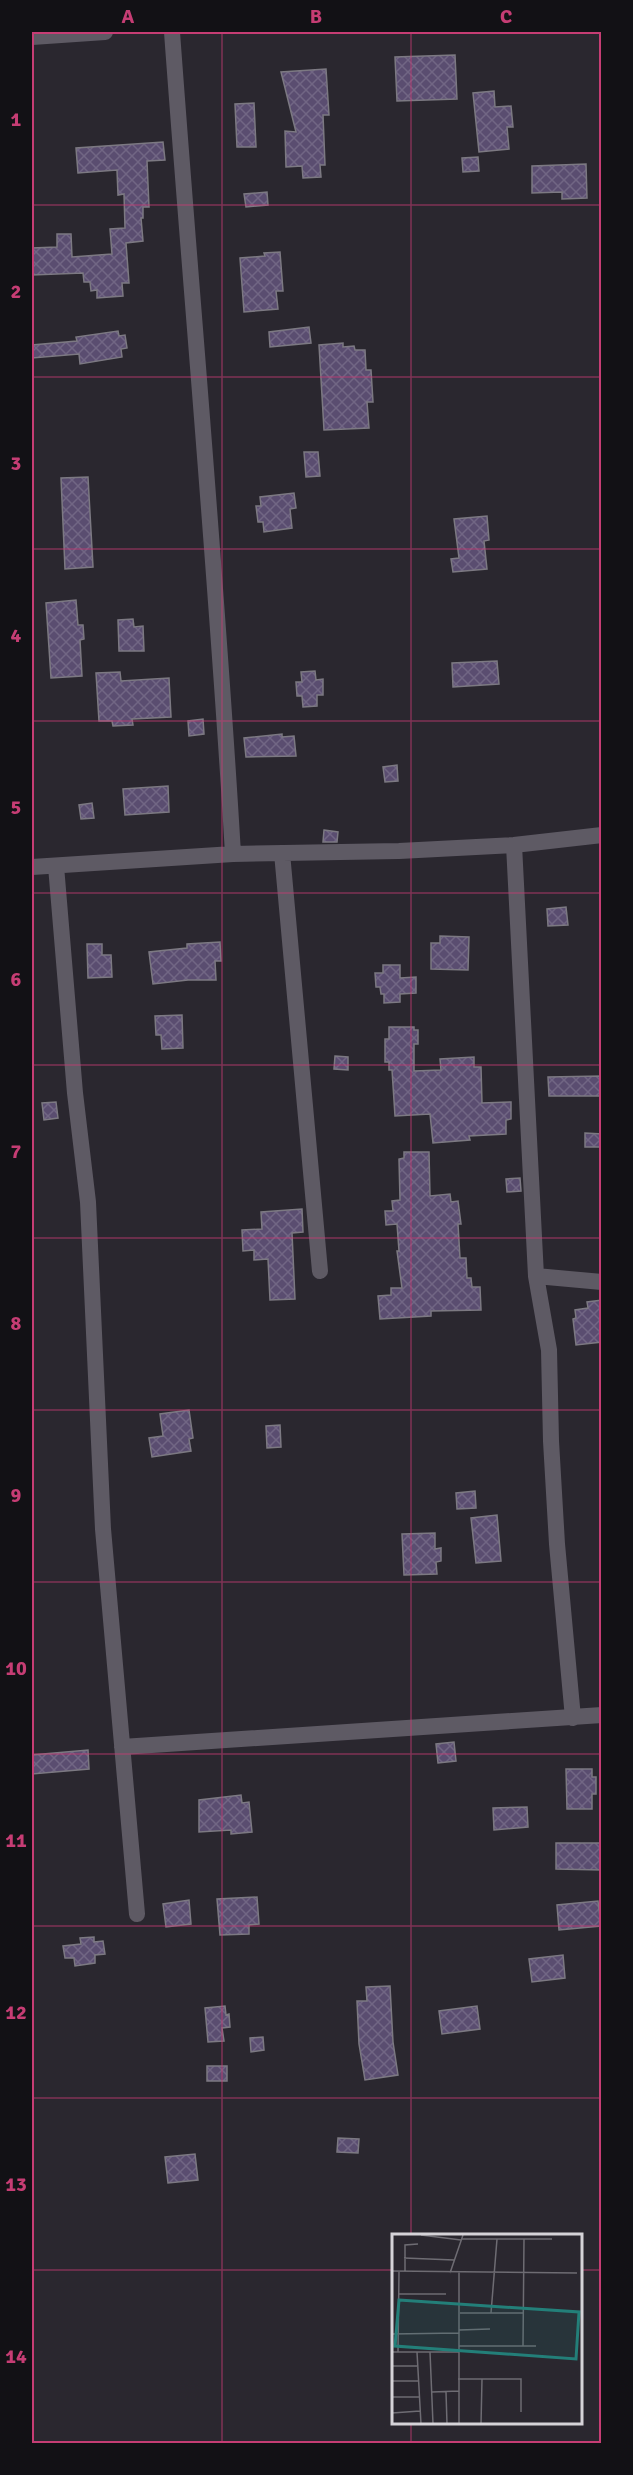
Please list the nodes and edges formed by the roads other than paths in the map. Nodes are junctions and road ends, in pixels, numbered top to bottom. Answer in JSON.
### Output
{"nodes":[{"id":1,"x":105,"y":32,"type":"edge"},
{"id":2,"x":172,"y":32,"type":"edge"},
{"id":3,"x":32,"y":37,"type":"edge"},
{"id":4,"x":602,"y":835,"type":"edge"},
{"id":5,"x":514,"y":845,"type":"junction"},
{"id":6,"x":282,"y":853,"type":"junction"},
{"id":7,"x":233,"y":854,"type":"junction"},
{"id":8,"x":56,"y":866,"type":"junction"},
{"id":9,"x":32,"y":867,"type":"edge"},
{"id":10,"x":320,"y":1271,"type":"dead end"},
{"id":11,"x":537,"y":1276,"type":"junction"},
{"id":12,"x":602,"y":1282,"type":"edge"},
{"id":13,"x":602,"y":1715,"type":"edge"},
{"id":14,"x":573,"y":1718,"type":"junction"},
{"id":15,"x":122,"y":1747,"type":"junction"},
{"id":16,"x":137,"y":1914,"type":"dead end"}],
"edges":[{"from":1,"to":3,"type":"street"},
{"from":2,"to":7,"type":"street"},
{"from":4,"to":5,"type":"street"},
{"from":5,"to":6,"type":"street"},
{"from":5,"to":11,"type":"street"},
{"from":6,"to":7,"type":"street"},
{"from":6,"to":10,"type":"street"},
{"from":7,"to":8,"type":"street"},
{"from":8,"to":9,"type":"street"},
{"from":8,"to":15,"type":"street"},
{"from":11,"to":12,"type":"street"},
{"from":11,"to":14,"type":"street"},
{"from":13,"to":14,"type":"street"},
{"from":14,"to":15,"type":"street"},
{"from":15,"to":16,"type":"street"}]}
